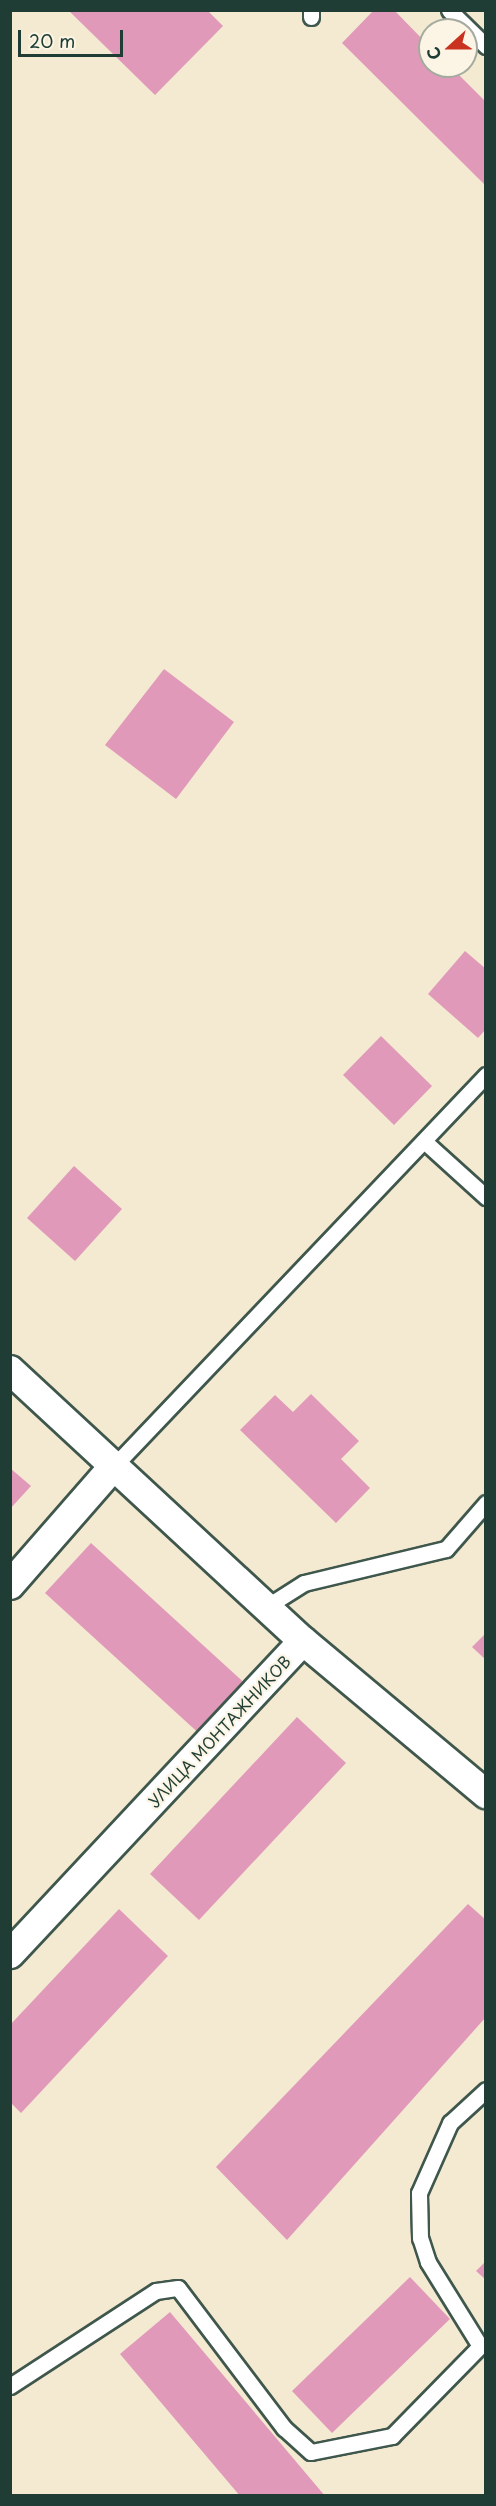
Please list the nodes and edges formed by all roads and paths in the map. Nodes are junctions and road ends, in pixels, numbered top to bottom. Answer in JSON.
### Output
{"nodes":[{"id":1,"x":449,"y":10,"type":"edge"},
{"id":2,"x":486,"y":46,"type":"edge"},
{"id":3,"x":486,"y":1075,"type":"edge"},
{"id":4,"x":424,"y":1141,"type":"junction"},
{"id":5,"x":486,"y":1197,"type":"edge"},
{"id":6,"x":10,"y":1370,"type":"edge"},
{"id":7,"x":113,"y":1467,"type":"junction"},
{"id":8,"x":486,"y":1503,"type":"edge"},
{"id":9,"x":10,"y":1585,"type":"edge"},
{"id":10,"x":266,"y":1607,"type":"junction"},
{"id":11,"x":303,"y":1641,"type":"junction"},
{"id":12,"x":486,"y":1794,"type":"edge"},
{"id":13,"x":10,"y":1954,"type":"edge"},
{"id":14,"x":486,"y":2090,"type":"edge"},
{"id":15,"x":10,"y":2386,"type":"edge"}],
"edges":[{"from":1,"to":2,"type":"lane"},
{"from":3,"to":4,"type":"lane"},
{"from":4,"to":5,"type":"lane"},
{"from":4,"to":7,"type":"lane"},
{"from":6,"to":7,"type":"street","name":"УЛИЦА МОНТАЖНИКОВ"},
{"from":7,"to":9,"type":"street"},
{"from":7,"to":10,"type":"street","name":"УЛИЦА МОНТАЖНИКОВ"},
{"from":8,"to":10,"type":"lane"},
{"from":10,"to":11,"type":"street","name":"УЛИЦА МОНТАЖНИКОВ"},
{"from":11,"to":12,"type":"street"},
{"from":11,"to":13,"type":"street","name":"УЛИЦА МОНТАЖНИКОВ"},
{"from":14,"to":15,"type":"lane"}]}
